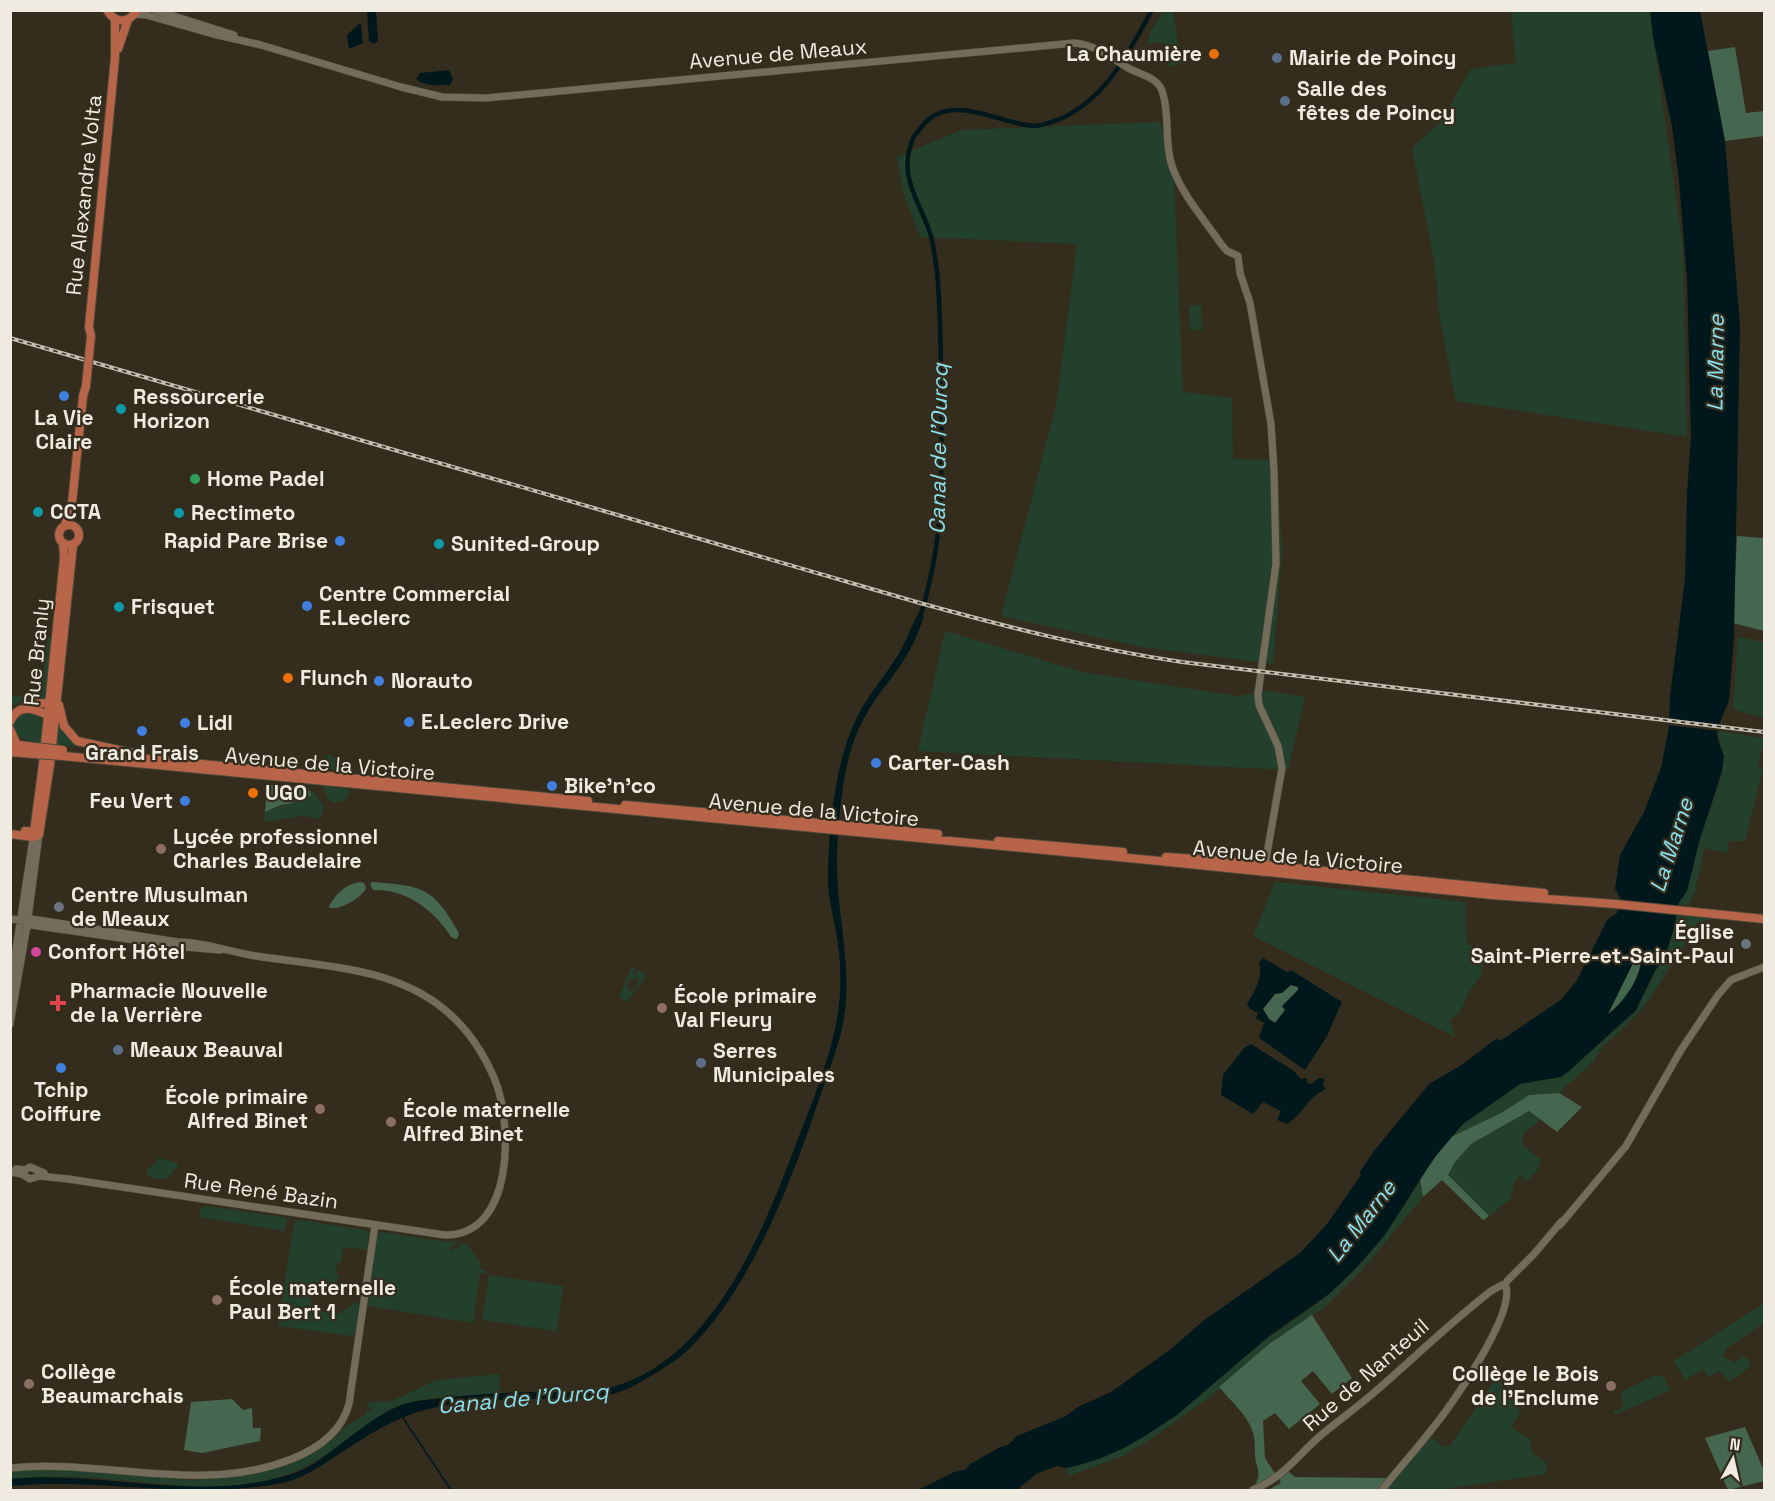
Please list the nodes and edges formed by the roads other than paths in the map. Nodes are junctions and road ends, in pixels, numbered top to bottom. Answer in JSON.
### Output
{"nodes":[{"id":1,"x":107,"y":10,"type":"edge"},
{"id":2,"x":155,"y":10,"type":"edge"},
{"id":3,"x":133,"y":15,"type":"edge"},
{"id":4,"x":115,"y":19,"type":"junction"},
{"id":5,"x":261,"y":45,"type":"junction"},
{"id":6,"x":115,"y":58,"type":"junction"},
{"id":7,"x":70,"y":526,"type":"junction"},
{"id":8,"x":63,"y":543,"type":"junction"},
{"id":9,"x":73,"y":544,"type":"junction"},
{"id":10,"x":57,"y":692,"type":"junction"},
{"id":11,"x":50,"y":703,"type":"junction"},
{"id":12,"x":10,"y":711,"type":"edge"},
{"id":13,"x":48,"y":715,"type":"junction"},
{"id":14,"x":10,"y":722,"type":"edge"},
{"id":15,"x":10,"y":729,"type":"edge"},
{"id":16,"x":13,"y":747,"type":"edge"},
{"id":17,"x":63,"y":753,"type":"junction"},
{"id":18,"x":158,"y":759,"type":"junction"},
{"id":19,"x":46,"y":764,"type":"junction"},
{"id":20,"x":830,"y":827,"type":"junction"},
{"id":21,"x":844,"y":828,"type":"junction"},
{"id":22,"x":10,"y":831,"type":"edge"},
{"id":23,"x":35,"y":835,"type":"junction"},
{"id":24,"x":1265,"y":865,"type":"junction"},
{"id":25,"x":1224,"y":869,"type":"junction"},
{"id":26,"x":1274,"y":873,"type":"junction"},
{"id":27,"x":1615,"y":902,"type":"junction"},
{"id":28,"x":29,"y":909,"type":"junction"},
{"id":29,"x":1682,"y":909,"type":"junction"},
{"id":30,"x":1764,"y":915,"type":"edge"},
{"id":31,"x":10,"y":918,"type":"edge"},
{"id":32,"x":1764,"y":919,"type":"edge"},
{"id":33,"x":24,"y":920,"type":"junction"},
{"id":34,"x":85,"y":927,"type":"junction"},
{"id":35,"x":181,"y":945,"type":"junction"},
{"id":36,"x":1764,"y":967,"type":"edge"},
{"id":37,"x":10,"y":988,"type":"edge"},
{"id":38,"x":10,"y":1024,"type":"edge"},
{"id":39,"x":10,"y":1170,"type":"edge"},
{"id":40,"x":375,"y":1225,"type":"junction"},
{"id":41,"x":1505,"y":1284,"type":"junction"},
{"id":42,"x":10,"y":1468,"type":"edge"},
{"id":43,"x":1253,"y":1491,"type":"edge"},
{"id":44,"x":1383,"y":1491,"type":"edge"}],
"edges":[{"from":1,"to":4,"type":"main road"},
{"from":2,"to":5,"type":"street"},
{"from":3,"to":4,"type":"main road"},
{"from":3,"to":5,"type":"street"},
{"from":3,"to":6,"type":"main road","name":"Rue Alexandre Volta"},
{"from":4,"to":6,"type":"main road","name":"Rue Alexandre Volta"},
{"from":5,"to":24,"type":"street","name":"Avenue de Meaux"},
{"from":6,"to":7,"type":"main road","name":"Rue Alexandre Volta","bridge":true},
{"from":7,"to":8,"type":"main road"},
{"from":7,"to":9,"type":"main road"},
{"from":8,"to":9,"type":"main road"},
{"from":8,"to":11,"type":"main road","name":"Rue Branly"},
{"from":9,"to":10,"type":"main road","name":"Rue Branly"},
{"from":10,"to":18,"type":"main road"},
{"from":10,"to":19,"type":"main road","name":"Rue Branly"},
{"from":11,"to":12,"type":"main road"},
{"from":11,"to":13,"type":"main road","name":"Rue Branly"},
{"from":13,"to":14,"type":"main road"},
{"from":13,"to":19,"type":"main road","name":"Rue Branly"},
{"from":15,"to":16,"type":"main road"},
{"from":16,"to":17,"type":"main road","name":"Avenue de la Victoire","bridge":true},
{"from":17,"to":18,"type":"main road","name":"Avenue de la Victoire"},
{"from":17,"to":20,"type":"main road","name":"Avenue de la Victoire"},
{"from":18,"to":20,"type":"main road","name":"Avenue de la Victoire"},
{"from":19,"to":23,"type":"main road"},
{"from":20,"to":21,"type":"main road","name":"Avenue de la Victoire"},
{"from":21,"to":24,"type":"main road","name":"Avenue de la Victoire"},
{"from":21,"to":25,"type":"main road","name":"Avenue de la Victoire"},
{"from":22,"to":23,"type":"main road"},
{"from":23,"to":28,"type":"street"},
{"from":23,"to":33,"type":"street"},
{"from":24,"to":25,"type":"street"},
{"from":24,"to":26,"type":"street"},
{"from":24,"to":27,"type":"main road","name":"Avenue de la Victoire"},
{"from":25,"to":26,"type":"main road","name":"Avenue de la Victoire"},
{"from":26,"to":27,"type":"main road","name":"Avenue de la Victoire"},
{"from":27,"to":29,"type":"main road"},
{"from":28,"to":33,"type":"street"},
{"from":28,"to":34,"type":"street"},
{"from":29,"to":30,"type":"main road"},
{"from":29,"to":32,"type":"main road"},
{"from":31,"to":33,"type":"street"},
{"from":33,"to":34,"type":"street"},
{"from":33,"to":35,"type":"street"},
{"from":33,"to":37,"type":"street"},
{"from":33,"to":38,"type":"street"},
{"from":34,"to":35,"type":"street"},
{"from":35,"to":40,"type":"street","name":"Rue René Bazin"},
{"from":36,"to":41,"type":"street","name":"Rue de Nanteuil"},
{"from":39,"to":40,"type":"street","name":"Rue René Bazin"},
{"from":40,"to":42,"type":"street"},
{"from":41,"to":43,"type":"street","name":"Rue de Nanteuil"},
{"from":41,"to":44,"type":"street"}]}
